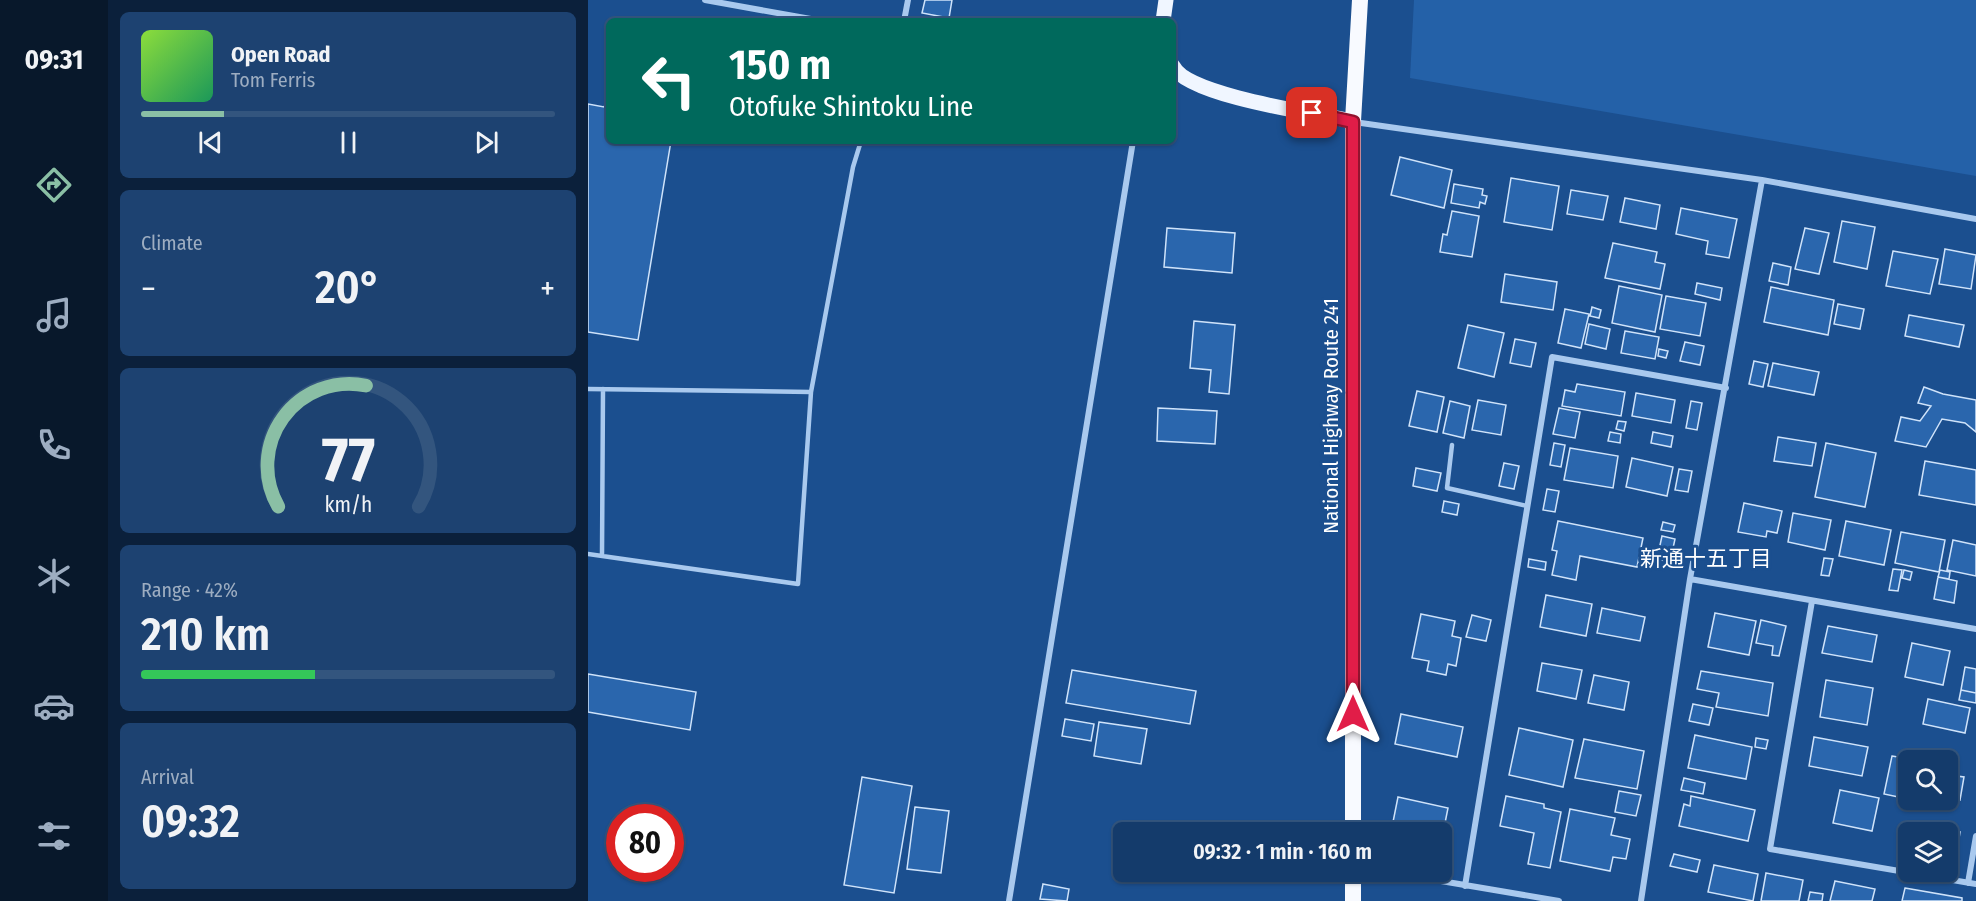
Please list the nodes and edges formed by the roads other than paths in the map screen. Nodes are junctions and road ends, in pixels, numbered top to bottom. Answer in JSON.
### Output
{"nodes":[{"id":1,"x":705,"y":0,"type":"edge"},
{"id":2,"x":753,"y":0,"type":"edge"},
{"id":3,"x":908,"y":0,"type":"edge"},
{"id":4,"x":1166,"y":0,"type":"edge"},
{"id":5,"x":1360,"y":0,"type":"edge"},
{"id":6,"x":752,"y":8,"type":"junction"},
{"id":7,"x":806,"y":18,"type":"edge"},
{"id":8,"x":905,"y":18,"type":"edge"},
{"id":9,"x":1163,"y":18,"type":"edge"},
{"id":10,"x":1176,"y":73,"type":"edge"},
{"id":11,"x":1353,"y":122,"type":"junction"},
{"id":12,"x":860,"y":144,"type":"edge"},
{"id":13,"x":1133,"y":144,"type":"edge"},
{"id":14,"x":1762,"y":180,"type":"junction"},
{"id":15,"x":1976,"y":219,"type":"edge"},
{"id":16,"x":1726,"y":388,"type":"junction"},
{"id":17,"x":588,"y":389,"type":"edge"},
{"id":18,"x":603,"y":389,"type":"junction"},
{"id":19,"x":812,"y":392,"type":"junction"},
{"id":20,"x":1452,"y":445,"type":"dead end"},
{"id":21,"x":1527,"y":506,"type":"junction"},
{"id":22,"x":588,"y":554,"type":"edge"},
{"id":23,"x":602,"y":556,"type":"junction"},
{"id":24,"x":1690,"y":579,"type":"junction"},
{"id":25,"x":1812,"y":601,"type":"junction"},
{"id":26,"x":1976,"y":629,"type":"edge"},
{"id":27,"x":1353,"y":822,"type":"edge"},
{"id":28,"x":1976,"y":836,"type":"edge"},
{"id":29,"x":1353,"y":882,"type":"edge"},
{"id":30,"x":1443,"y":882,"type":"edge"},
{"id":31,"x":1968,"y":883,"type":"junction"},
{"id":32,"x":1976,"y":884,"type":"edge"},
{"id":33,"x":1465,"y":886,"type":"junction"},
{"id":34,"x":1009,"y":901,"type":"edge"},
{"id":35,"x":1353,"y":901,"type":"edge"},
{"id":36,"x":1559,"y":901,"type":"edge"},
{"id":37,"x":1641,"y":901,"type":"edge"}],
"edges":[{"from":1,"to":6,"type":"street"},
{"from":2,"to":6,"type":"street"},
{"from":3,"to":8,"type":"street"},
{"from":4,"to":9,"type":"main road"},
{"from":5,"to":11,"type":"highway","name":"National Highway Route 241"},
{"from":6,"to":7,"type":"street"},
{"from":10,"to":11,"type":"main road"},
{"from":11,"to":14,"type":"street"},
{"from":11,"to":27,"type":"highway","name":"National Highway Route 241"},
{"from":12,"to":19,"type":"lane"},
{"from":13,"to":34,"type":"street"},
{"from":14,"to":15,"type":"street"},
{"from":14,"to":16,"type":"street"},
{"from":16,"to":21,"type":"street"},
{"from":16,"to":24,"type":"street"},
{"from":17,"to":18,"type":"lane"},
{"from":18,"to":19,"type":"lane"},
{"from":18,"to":23,"type":"lane"},
{"from":19,"to":23,"type":"lane"},
{"from":20,"to":21,"type":"lane"},
{"from":21,"to":33,"type":"street"},
{"from":22,"to":23,"type":"lane"},
{"from":24,"to":25,"type":"street"},
{"from":24,"to":37,"type":"street"},
{"from":25,"to":26,"type":"street"},
{"from":25,"to":31,"type":"street"},
{"from":28,"to":31,"type":"street"},
{"from":29,"to":35,"type":"highway"},
{"from":30,"to":33,"type":"street"},
{"from":31,"to":32,"type":"street"},
{"from":33,"to":36,"type":"street"}]}
